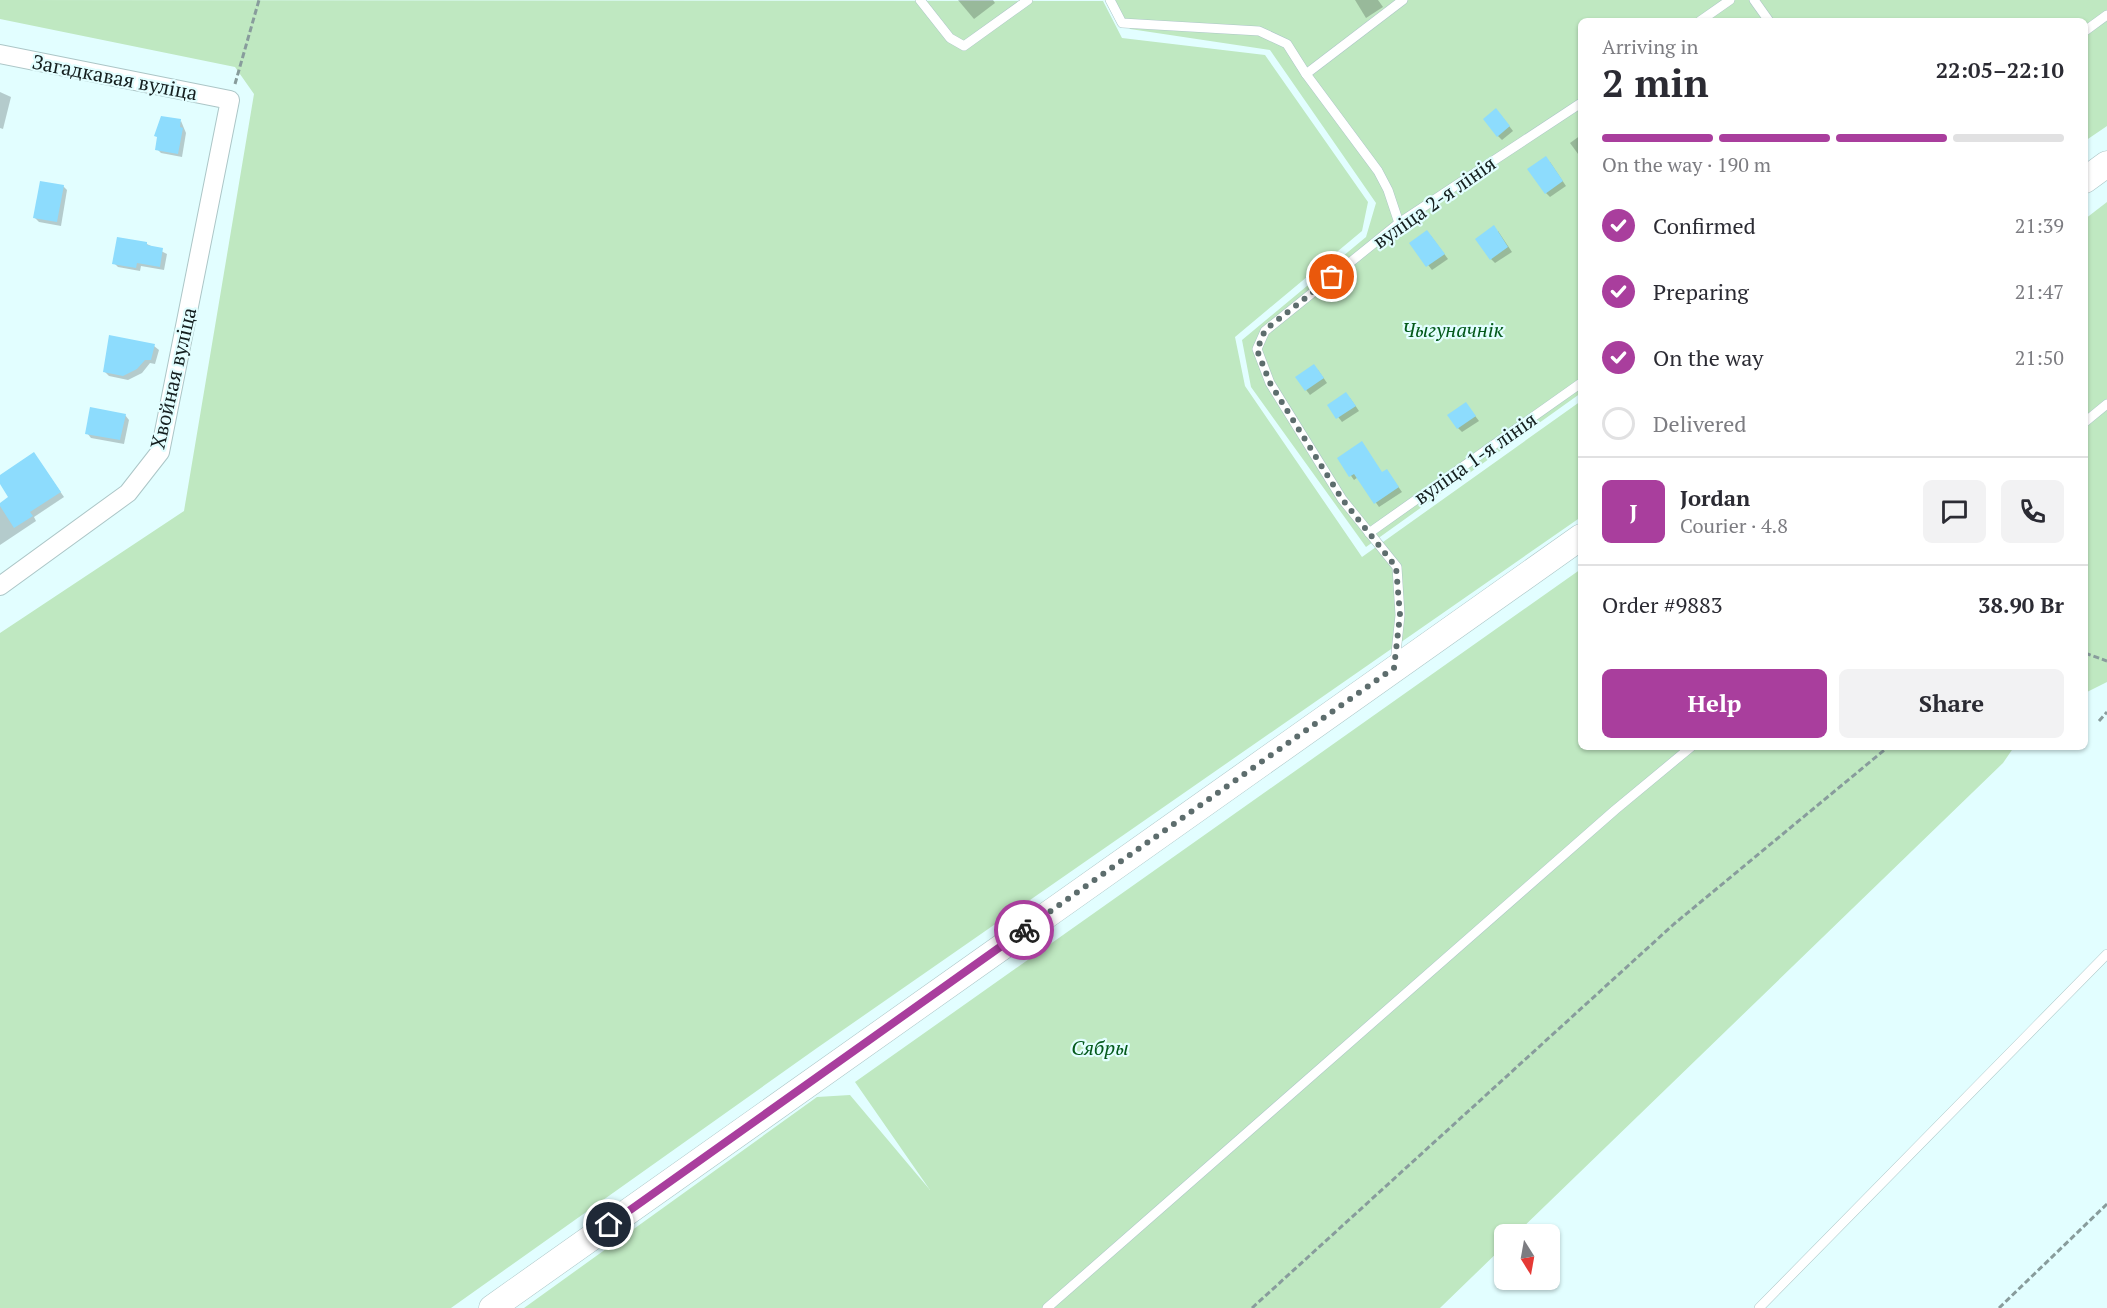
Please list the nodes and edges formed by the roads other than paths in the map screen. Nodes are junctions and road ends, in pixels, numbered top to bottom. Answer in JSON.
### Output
{"nodes":[{"id":1,"x":920,"y":0,"type":"edge"},
{"id":2,"x":1028,"y":0,"type":"edge"},
{"id":3,"x":1110,"y":0,"type":"edge"},
{"id":4,"x":1403,"y":0,"type":"edge"},
{"id":5,"x":1730,"y":0,"type":"edge"},
{"id":6,"x":1754,"y":0,"type":"edge"},
{"id":7,"x":2107,"y":15,"type":"edge"},
{"id":8,"x":1704,"y":18,"type":"edge"},
{"id":9,"x":1767,"y":18,"type":"edge"},
{"id":10,"x":2088,"y":29,"type":"edge"},
{"id":11,"x":0,"y":54,"type":"edge"},
{"id":12,"x":1306,"y":74,"type":"junction"},
{"id":13,"x":230,"y":100,"type":"joint"},
{"id":14,"x":1578,"y":105,"type":"edge"},
{"id":15,"x":2107,"y":164,"type":"edge"},
{"id":16,"x":2088,"y":178,"type":"edge"},
{"id":17,"x":1399,"y":223,"type":"junction"},
{"id":18,"x":1578,"y":385,"type":"edge"},
{"id":19,"x":2107,"y":404,"type":"edge"},
{"id":20,"x":2088,"y":420,"type":"edge"},
{"id":21,"x":1369,"y":533,"type":"junction"},
{"id":22,"x":1578,"y":539,"type":"edge"},
{"id":23,"x":0,"y":586,"type":"edge"},
{"id":24,"x":1394,"y":668,"type":"junction"},
{"id":25,"x":1687,"y":750,"type":"edge"},
{"id":26,"x":2107,"y":954,"type":"edge"},
{"id":27,"x":492,"y":1308,"type":"edge"},
{"id":28,"x":1047,"y":1308,"type":"edge"},
{"id":29,"x":1759,"y":1308,"type":"edge"}],
"edges":[{"from":1,"to":2,"type":"lane"},
{"from":3,"to":12,"type":"lane"},
{"from":4,"to":12,"type":"lane"},
{"from":5,"to":8,"type":"lane"},
{"from":6,"to":9,"type":"lane"},
{"from":7,"to":10,"type":"lane"},
{"from":11,"to":13,"type":"street","name":"Загадкавая вуліца"},
{"from":12,"to":17,"type":"lane"},
{"from":13,"to":23,"type":"street","name":"Хвойная вуліца"},
{"from":14,"to":17,"type":"lane","name":"вуліца 2-я лінія"},
{"from":15,"to":16,"type":"main road"},
{"from":17,"to":21,"type":"lane","name":"вуліца 2-я лінія"},
{"from":18,"to":21,"type":"lane","name":"вуліца 1-я лінія"},
{"from":19,"to":20,"type":"lane"},
{"from":21,"to":24,"type":"lane"},
{"from":22,"to":24,"type":"main road"},
{"from":24,"to":27,"type":"main road"},
{"from":25,"to":28,"type":"lane"},
{"from":26,"to":29,"type":"lane"}]}
